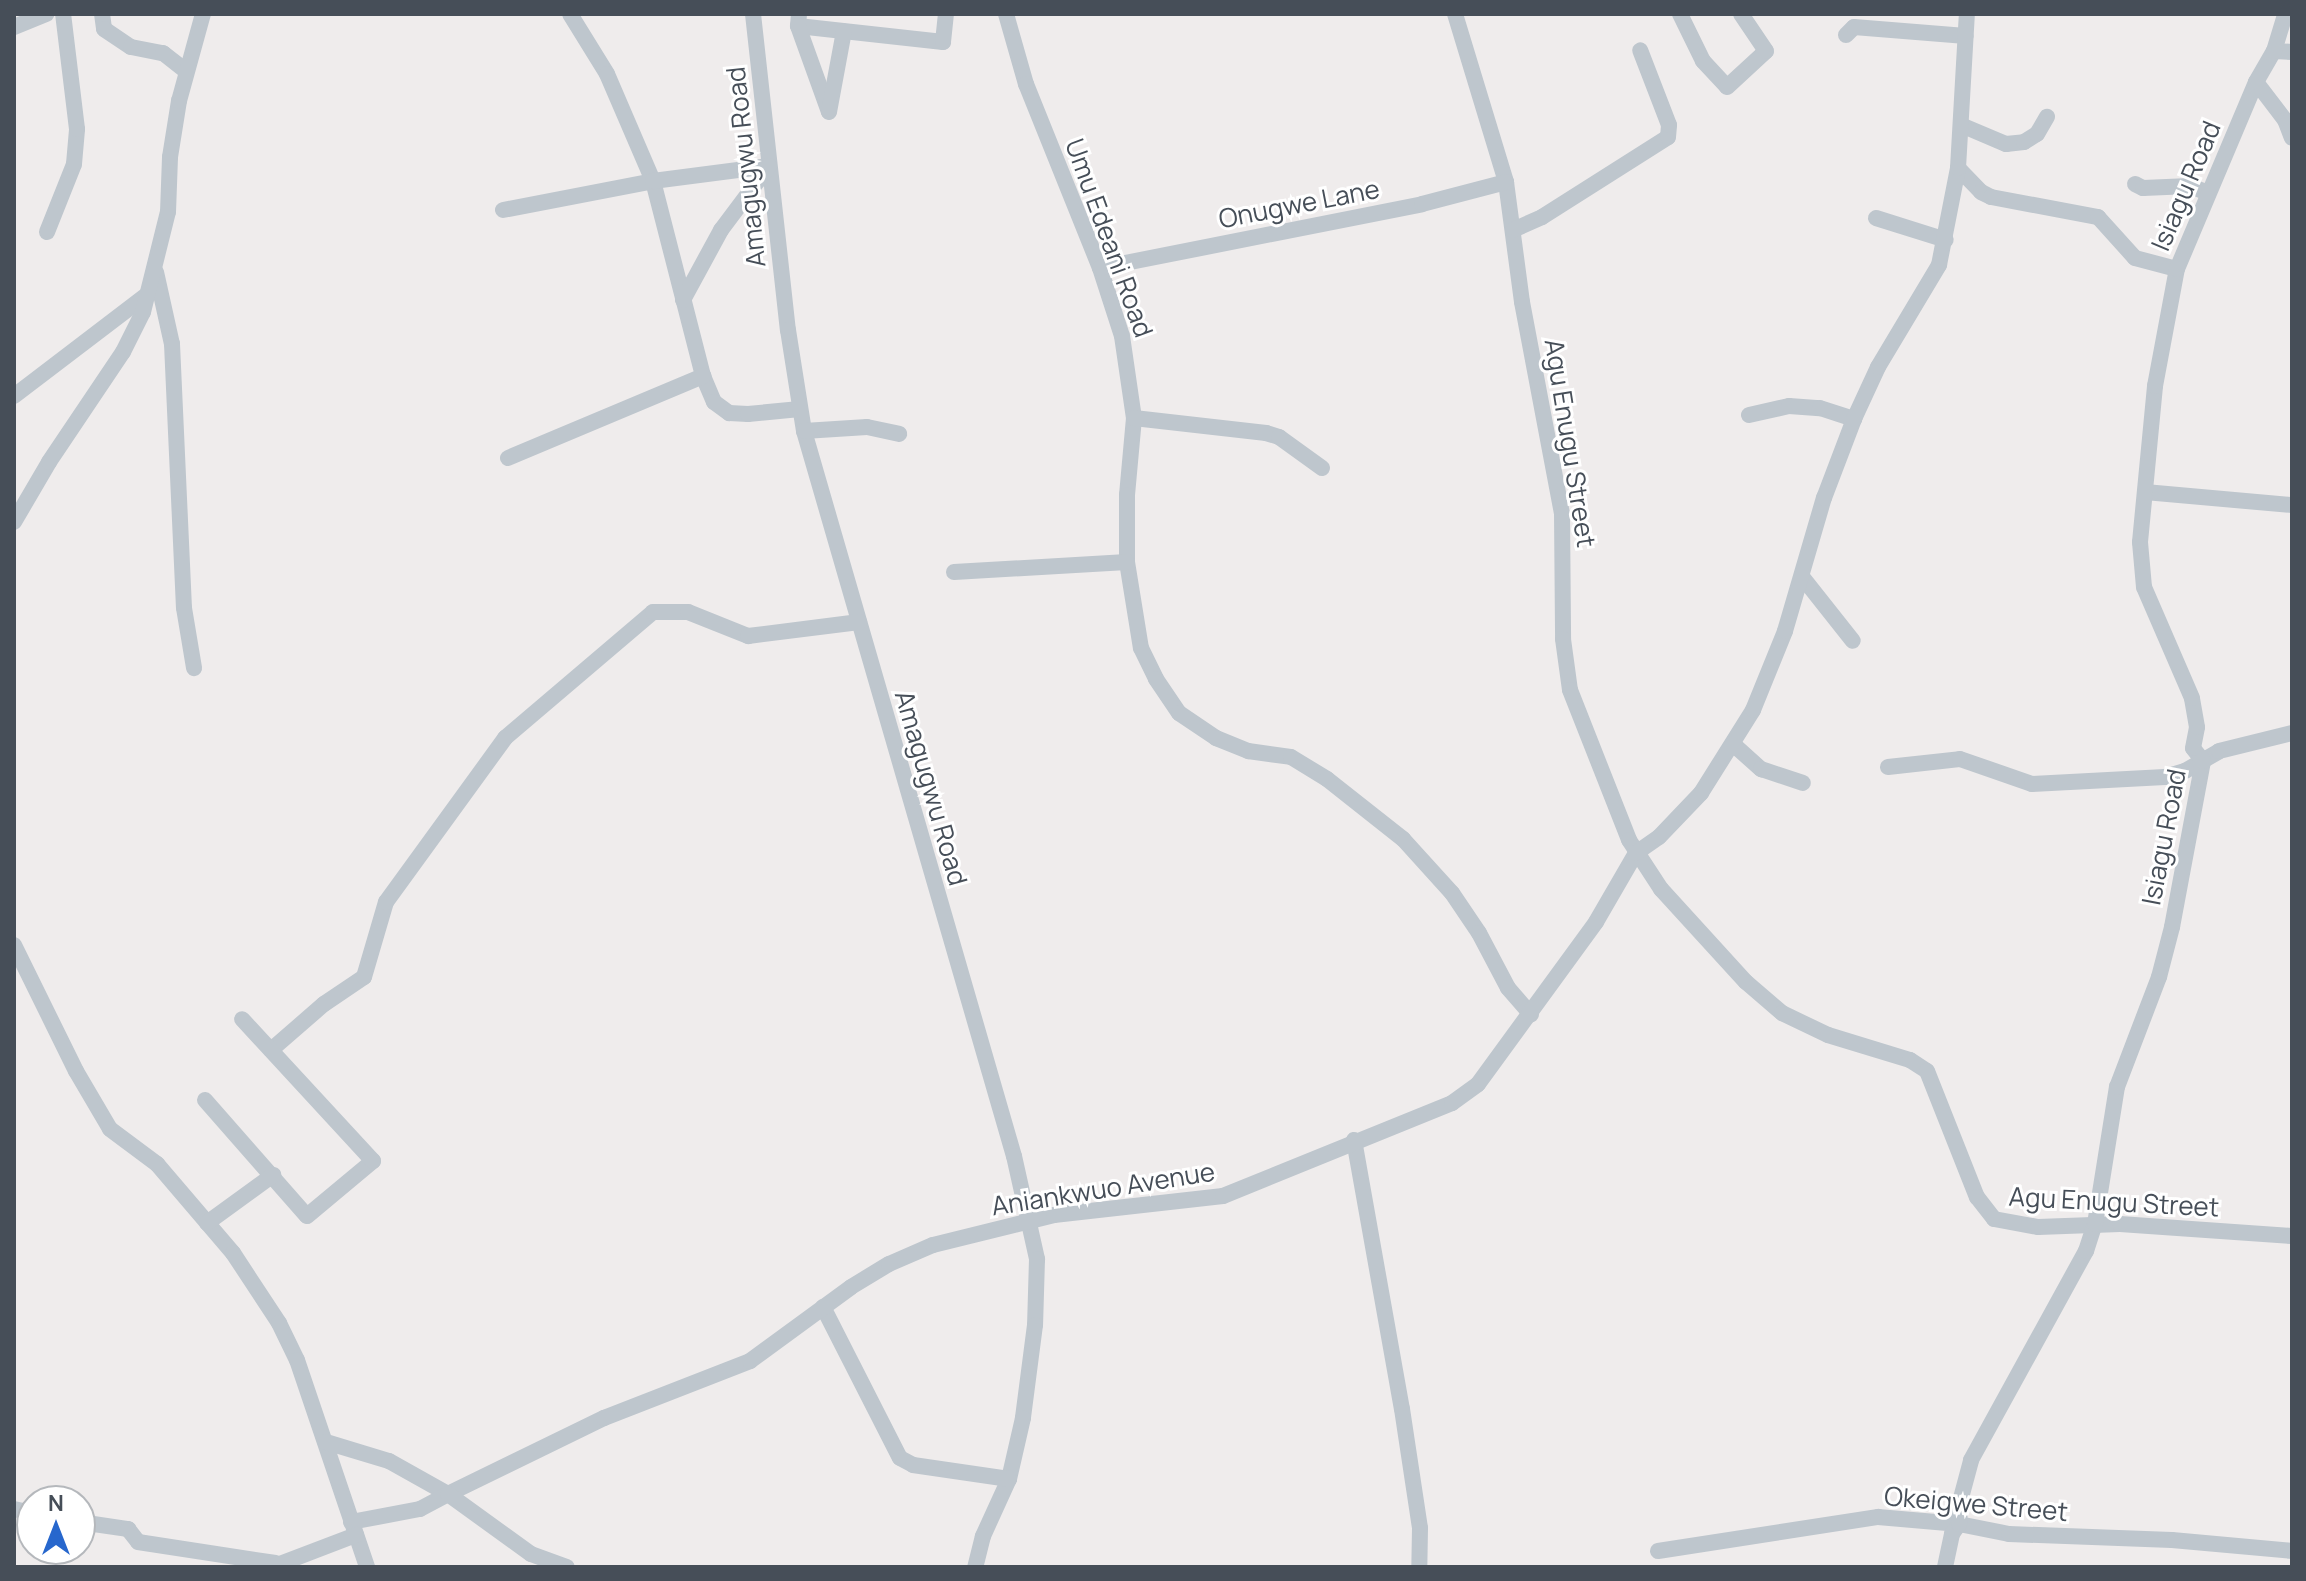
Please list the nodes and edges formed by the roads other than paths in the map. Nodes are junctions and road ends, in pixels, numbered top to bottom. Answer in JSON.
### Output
{"nodes":[{"id":1,"x":47,"y":14,"type":"edge"},
{"id":2,"x":63,"y":14,"type":"edge"},
{"id":3,"x":203,"y":14,"type":"edge"},
{"id":4,"x":570,"y":14,"type":"edge"},
{"id":5,"x":753,"y":14,"type":"edge"},
{"id":6,"x":946,"y":14,"type":"edge"},
{"id":7,"x":1006,"y":14,"type":"edge"},
{"id":8,"x":1455,"y":14,"type":"edge"},
{"id":9,"x":1680,"y":14,"type":"edge"},
{"id":10,"x":1741,"y":14,"type":"edge"},
{"id":11,"x":1967,"y":14,"type":"edge"},
{"id":12,"x":2285,"y":14,"type":"edge"},
{"id":13,"x":97,"y":15,"type":"edge"},
{"id":14,"x":799,"y":20,"type":"edge"},
{"id":15,"x":14,"y":27,"type":"edge"},
{"id":16,"x":844,"y":31,"type":"junction"},
{"id":17,"x":1846,"y":35,"type":"dead end"},
{"id":18,"x":1966,"y":36,"type":"junction"},
{"id":19,"x":1640,"y":50,"type":"dead end"},
{"id":20,"x":2274,"y":51,"type":"junction"},
{"id":21,"x":2292,"y":52,"type":"edge"},
{"id":22,"x":186,"y":71,"type":"junction"},
{"id":23,"x":2256,"y":82,"type":"junction"},
{"id":24,"x":2047,"y":117,"type":"dead end"},
{"id":25,"x":1961,"y":125,"type":"junction"},
{"id":26,"x":2292,"y":138,"type":"edge"},
{"id":27,"x":769,"y":166,"type":"junction"},
{"id":28,"x":1958,"y":168,"type":"junction"},
{"id":29,"x":653,"y":181,"type":"junction"},
{"id":30,"x":1506,"y":182,"type":"junction"},
{"id":31,"x":2135,"y":184,"type":"dead end"},
{"id":32,"x":2208,"y":193,"type":"junction"},
{"id":33,"x":503,"y":210,"type":"dead end"},
{"id":34,"x":1876,"y":218,"type":"dead end"},
{"id":35,"x":1513,"y":230,"type":"junction"},
{"id":36,"x":47,"y":232,"type":"dead end"},
{"id":37,"x":1946,"y":240,"type":"junction"},
{"id":38,"x":155,"y":266,"type":"junction"},
{"id":39,"x":1100,"y":268,"type":"junction"},
{"id":40,"x":2177,"y":269,"type":"junction"},
{"id":41,"x":148,"y":294,"type":"junction"},
{"id":42,"x":683,"y":300,"type":"junction"},
{"id":43,"x":703,"y":376,"type":"junction"},
{"id":44,"x":14,"y":396,"type":"edge"},
{"id":45,"x":800,"y":409,"type":"junction"},
{"id":46,"x":1749,"y":415,"type":"dead end"},
{"id":47,"x":1134,"y":418,"type":"junction"},
{"id":48,"x":1854,"y":419,"type":"junction"},
{"id":49,"x":804,"y":431,"type":"junction"},
{"id":50,"x":899,"y":434,"type":"dead end"},
{"id":51,"x":508,"y":458,"type":"dead end"},
{"id":52,"x":1322,"y":468,"type":"dead end"},
{"id":53,"x":2145,"y":492,"type":"junction"},
{"id":54,"x":2292,"y":505,"type":"edge"},
{"id":55,"x":14,"y":522,"type":"edge"},
{"id":56,"x":1127,"y":562,"type":"junction"},
{"id":57,"x":954,"y":572,"type":"dead end"},
{"id":58,"x":1803,"y":578,"type":"junction"},
{"id":59,"x":859,"y":622,"type":"junction"},
{"id":60,"x":1853,"y":641,"type":"dead end"},
{"id":61,"x":194,"y":668,"type":"dead end"},
{"id":62,"x":2292,"y":733,"type":"edge"},
{"id":63,"x":1733,"y":744,"type":"junction"},
{"id":64,"x":2203,"y":761,"type":"junction"},
{"id":65,"x":1888,"y":767,"type":"dead end"},
{"id":66,"x":1803,"y":783,"type":"dead end"},
{"id":67,"x":1636,"y":853,"type":"junction"},
{"id":68,"x":14,"y":945,"type":"edge"},
{"id":69,"x":1531,"y":1014,"type":"junction"},
{"id":70,"x":242,"y":1019,"type":"dead end"},
{"id":71,"x":271,"y":1050,"type":"junction"},
{"id":72,"x":205,"y":1100,"type":"dead end"},
{"id":73,"x":1354,"y":1140,"type":"junction"},
{"id":74,"x":273,"y":1175,"type":"junction"},
{"id":75,"x":1031,"y":1220,"type":"junction"},
{"id":76,"x":207,"y":1223,"type":"junction"},
{"id":77,"x":2095,"y":1224,"type":"junction"},
{"id":78,"x":2292,"y":1236,"type":"edge"},
{"id":79,"x":823,"y":1307,"type":"junction"},
{"id":80,"x":326,"y":1442,"type":"junction"},
{"id":81,"x":1009,"y":1479,"type":"junction"},
{"id":82,"x":448,"y":1494,"type":"junction"},
{"id":83,"x":96,"y":1524,"type":"edge"},
{"id":84,"x":1959,"y":1524,"type":"junction"},
{"id":85,"x":353,"y":1528,"type":"junction"},
{"id":86,"x":1658,"y":1551,"type":"dead end"},
{"id":87,"x":2292,"y":1551,"type":"edge"},
{"id":88,"x":274,"y":1565,"type":"edge"},
{"id":89,"x":367,"y":1567,"type":"edge"},
{"id":90,"x":567,"y":1567,"type":"edge"},
{"id":91,"x":975,"y":1567,"type":"edge"},
{"id":92,"x":1419,"y":1567,"type":"edge"},
{"id":93,"x":1945,"y":1567,"type":"edge"}],
"edges":[{"from":1,"to":15,"type":"street"},
{"from":2,"to":36,"type":"street"},
{"from":3,"to":22,"type":"street"},
{"from":4,"to":29,"type":"street"},
{"from":5,"to":27,"type":"street","name":"Amagugwu Road"},
{"from":6,"to":16,"type":"street"},
{"from":7,"to":39,"type":"street","name":"Umu Edeani Road"},
{"from":8,"to":30,"type":"street","name":"Agu Enugu Street"},
{"from":9,"to":10,"type":"street"},
{"from":11,"to":18,"type":"street"},
{"from":12,"to":20,"type":"street","name":"Isiagu Road"},
{"from":13,"to":22,"type":"street"},
{"from":14,"to":16,"type":"street"},
{"from":14,"to":16,"type":"street"},
{"from":17,"to":18,"type":"street"},
{"from":18,"to":25,"type":"street"},
{"from":19,"to":35,"type":"street"},
{"from":20,"to":21,"type":"street"},
{"from":20,"to":23,"type":"street","name":"Isiagu Road"},
{"from":22,"to":38,"type":"street"},
{"from":23,"to":26,"type":"street"},
{"from":23,"to":32,"type":"street","name":"Isiagu Road"},
{"from":24,"to":25,"type":"street"},
{"from":25,"to":28,"type":"street"},
{"from":27,"to":29,"type":"street"},
{"from":27,"to":42,"type":"street"},
{"from":27,"to":45,"type":"street","name":"Amagugwu Road"},
{"from":28,"to":37,"type":"street"},
{"from":28,"to":40,"type":"street"},
{"from":29,"to":33,"type":"street"},
{"from":29,"to":42,"type":"street"},
{"from":30,"to":35,"type":"street","name":"Agu Enugu Street"},
{"from":30,"to":39,"type":"street","name":"Onugwe Lane"},
{"from":31,"to":32,"type":"street"},
{"from":32,"to":40,"type":"street","name":"Isiagu Road"},
{"from":34,"to":37,"type":"street"},
{"from":35,"to":67,"type":"street","name":"Agu Enugu Street"},
{"from":37,"to":48,"type":"street"},
{"from":38,"to":41,"type":"street"},
{"from":38,"to":61,"type":"street"},
{"from":39,"to":47,"type":"street","name":"Umu Edeani Road"},
{"from":40,"to":53,"type":"street","name":"Isiagu Road"},
{"from":41,"to":44,"type":"street"},
{"from":41,"to":55,"type":"street"},
{"from":42,"to":43,"type":"street"},
{"from":43,"to":45,"type":"street"},
{"from":43,"to":51,"type":"street"},
{"from":45,"to":49,"type":"street","name":"Amagugwu Road"},
{"from":46,"to":48,"type":"street"},
{"from":47,"to":52,"type":"street"},
{"from":47,"to":56,"type":"street","name":"Umu Edeani Road"},
{"from":48,"to":58,"type":"street"},
{"from":49,"to":50,"type":"street"},
{"from":49,"to":59,"type":"street","name":"Amagugwu Road"},
{"from":53,"to":54,"type":"street"},
{"from":53,"to":64,"type":"street","name":"Isiagu Road"},
{"from":56,"to":57,"type":"street"},
{"from":56,"to":69,"type":"street","name":"Umu Edeani Road"},
{"from":58,"to":60,"type":"street"},
{"from":58,"to":63,"type":"street"},
{"from":59,"to":71,"type":"street"},
{"from":59,"to":75,"type":"street","name":"Amagugwu Road"},
{"from":62,"to":64,"type":"street"},
{"from":63,"to":66,"type":"street"},
{"from":63,"to":67,"type":"street"},
{"from":64,"to":65,"type":"street"},
{"from":64,"to":77,"type":"street","name":"Isiagu Road"},
{"from":67,"to":69,"type":"street","name":"Aniankwuo Avenue"},
{"from":67,"to":77,"type":"street","name":"Agu Enugu Street"},
{"from":68,"to":76,"type":"street"},
{"from":69,"to":73,"type":"street","name":"Aniankwuo Avenue"},
{"from":70,"to":71,"type":"street"},
{"from":71,"to":74,"type":"street"},
{"from":72,"to":74,"type":"street"},
{"from":73,"to":75,"type":"street","name":"Aniankwuo Avenue"},
{"from":73,"to":92,"type":"street"},
{"from":74,"to":76,"type":"street"},
{"from":75,"to":79,"type":"street","name":"Aniankwuo Avenue"},
{"from":75,"to":81,"type":"street","name":"Amagugwu Road"},
{"from":76,"to":80,"type":"street"},
{"from":77,"to":78,"type":"street","name":"Agu Enugu Street"},
{"from":77,"to":84,"type":"street","name":"Isiagu Road"},
{"from":79,"to":81,"type":"street"},
{"from":79,"to":82,"type":"street","name":"Aniankwuo Avenue"},
{"from":80,"to":82,"type":"street"},
{"from":80,"to":85,"type":"street"},
{"from":81,"to":91,"type":"street","name":"Amagugwu Road"},
{"from":82,"to":85,"type":"street","name":"Aniankwuo Avenue"},
{"from":82,"to":90,"type":"street"},
{"from":83,"to":88,"type":"street"},
{"from":84,"to":86,"type":"street","name":"Okeigwe Street"},
{"from":84,"to":87,"type":"street","name":"Okeigwe Street"},
{"from":84,"to":93,"type":"street","name":"Isiagu Road"},
{"from":85,"to":88,"type":"street","name":"Aniankwuo Avenue"},
{"from":85,"to":89,"type":"street"}]}
